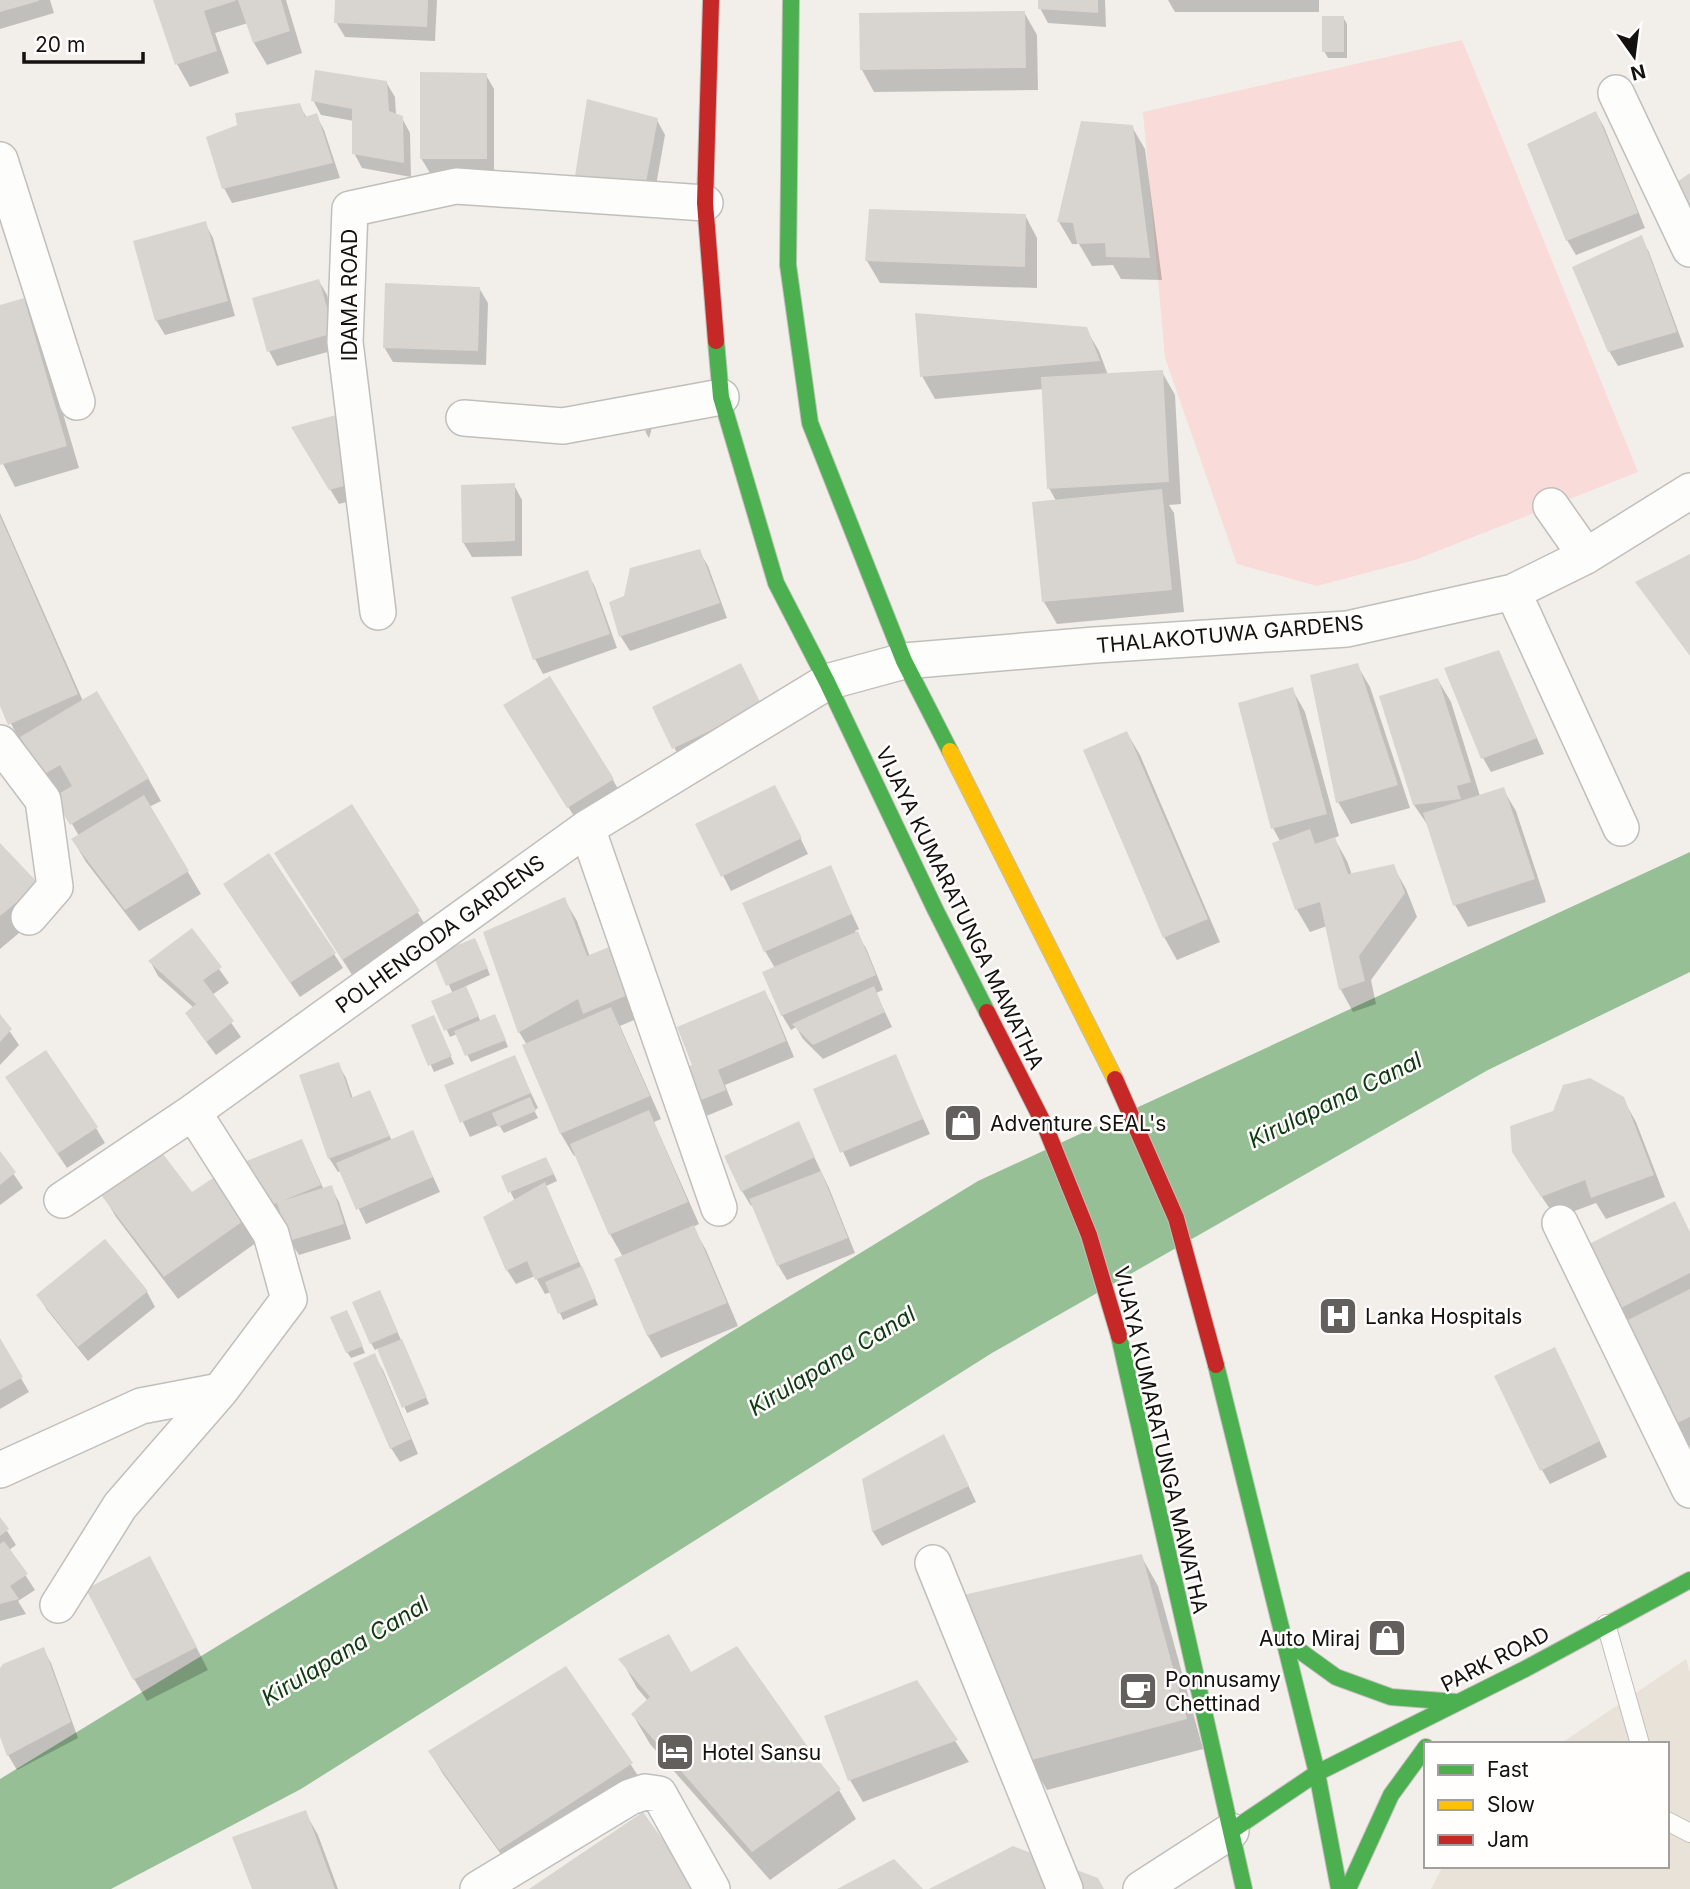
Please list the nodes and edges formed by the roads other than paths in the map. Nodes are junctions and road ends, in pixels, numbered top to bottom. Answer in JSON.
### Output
{"nodes":[{"id":1,"x":711,"y":0,"type":"edge"},
{"id":2,"x":791,"y":0,"type":"edge"},
{"id":3,"x":1616,"y":93,"type":"dead end"},
{"id":4,"x":0,"y":160,"type":"edge"},
{"id":5,"x":705,"y":204,"type":"junction"},
{"id":6,"x":1690,"y":248,"type":"edge"},
{"id":7,"x":721,"y":397,"type":"junction"},
{"id":8,"x":77,"y":402,"type":"dead end"},
{"id":9,"x":464,"y":418,"type":"dead end"},
{"id":10,"x":1690,"y":491,"type":"edge"},
{"id":11,"x":1551,"y":506,"type":"dead end"},
{"id":12,"x":1586,"y":556,"type":"junction"},
{"id":13,"x":1513,"y":592,"type":"junction"},
{"id":14,"x":378,"y":612,"type":"dead end"},
{"id":15,"x":904,"y":660,"type":"junction"},
{"id":16,"x":827,"y":682,"type":"junction"},
{"id":17,"x":0,"y":743,"type":"edge"},
{"id":18,"x":587,"y":828,"type":"junction"},
{"id":19,"x":1621,"y":828,"type":"dead end"},
{"id":20,"x":29,"y":917,"type":"dead end"},
{"id":21,"x":193,"y":1112,"type":"junction"},
{"id":22,"x":62,"y":1200,"type":"dead end"},
{"id":23,"x":719,"y":1208,"type":"dead end"},
{"id":24,"x":1560,"y":1223,"type":"dead end"},
{"id":25,"x":220,"y":1391,"type":"junction"},
{"id":26,"x":0,"y":1470,"type":"edge"},
{"id":27,"x":1690,"y":1490,"type":"edge"},
{"id":28,"x":933,"y":1563,"type":"dead end"},
{"id":29,"x":1690,"y":1580,"type":"edge"},
{"id":30,"x":58,"y":1605,"type":"dead end"},
{"id":31,"x":1606,"y":1624,"type":"junction"},
{"id":32,"x":1282,"y":1638,"type":"junction"},
{"id":33,"x":1458,"y":1702,"type":"junction"},
{"id":34,"x":1429,"y":1742,"type":"edge"},
{"id":35,"x":1639,"y":1742,"type":"edge"},
{"id":36,"x":1424,"y":1749,"type":"edge"},
{"id":37,"x":1317,"y":1773,"type":"junction"},
{"id":38,"x":1669,"y":1822,"type":"edge"},
{"id":39,"x":1231,"y":1832,"type":"junction"},
{"id":40,"x":1690,"y":1833,"type":"edge"},
{"id":41,"x":478,"y":1889,"type":"edge"},
{"id":42,"x":712,"y":1889,"type":"edge"},
{"id":43,"x":1065,"y":1889,"type":"edge"},
{"id":44,"x":1141,"y":1889,"type":"edge"},
{"id":45,"x":1244,"y":1889,"type":"edge"},
{"id":46,"x":1339,"y":1889,"type":"edge"},
{"id":47,"x":1348,"y":1889,"type":"edge"}],
"edges":[{"from":1,"to":5,"type":"main road","name":"VIJAYA KUMARATUNGA MAWATHA"},
{"from":2,"to":15,"type":"main road"},
{"from":3,"to":6,"type":"street"},
{"from":4,"to":8,"type":"street"},
{"from":5,"to":7,"type":"main road","name":"VIJAYA KUMARATUNGA MAWATHA"},
{"from":5,"to":14,"type":"street","name":"IDAMA ROAD"},
{"from":7,"to":9,"type":"street"},
{"from":7,"to":16,"type":"main road","name":"VIJAYA KUMARATUNGA MAWATHA"},
{"from":10,"to":12,"type":"street","name":"THALAKOTUWA GARDENS"},
{"from":11,"to":12,"type":"street"},
{"from":12,"to":13,"type":"street","name":"THALAKOTUWA GARDENS"},
{"from":13,"to":15,"type":"street","name":"THALAKOTUWA GARDENS"},
{"from":13,"to":19,"type":"street"},
{"from":15,"to":16,"type":"street","name":"THALAKOTUWA GARDENS"},
{"from":15,"to":32,"type":"main road"},
{"from":16,"to":18,"type":"street","name":"POLHENGODA GARDENS"},
{"from":16,"to":39,"type":"main road","name":"VIJAYA KUMARATUNGA MAWATHA"},
{"from":17,"to":20,"type":"street"},
{"from":18,"to":21,"type":"street","name":"POLHENGODA GARDENS"},
{"from":18,"to":23,"type":"street"},
{"from":21,"to":22,"type":"street","name":"POLHENGODA GARDENS"},
{"from":21,"to":25,"type":"street"},
{"from":24,"to":27,"type":"street"},
{"from":25,"to":26,"type":"street"},
{"from":25,"to":30,"type":"street"},
{"from":28,"to":43,"type":"street"},
{"from":29,"to":31,"type":"main road","name":"PARK ROAD"},
{"from":31,"to":33,"type":"main road","name":"PARK ROAD"},
{"from":31,"to":35,"type":"lane"},
{"from":32,"to":33,"type":"main road"},
{"from":32,"to":37,"type":"main road"},
{"from":33,"to":34,"type":"main road"},
{"from":33,"to":37,"type":"main road","name":"PARK ROAD"},
{"from":36,"to":47,"type":"main road"},
{"from":37,"to":39,"type":"main road","name":"PARK ROAD"},
{"from":37,"to":46,"type":"main road"},
{"from":38,"to":40,"type":"lane"},
{"from":39,"to":44,"type":"street"},
{"from":39,"to":45,"type":"main road","name":"VIJAYA KUMARATUNGA MAWATHA"},
{"from":41,"to":42,"type":"street"}]}
